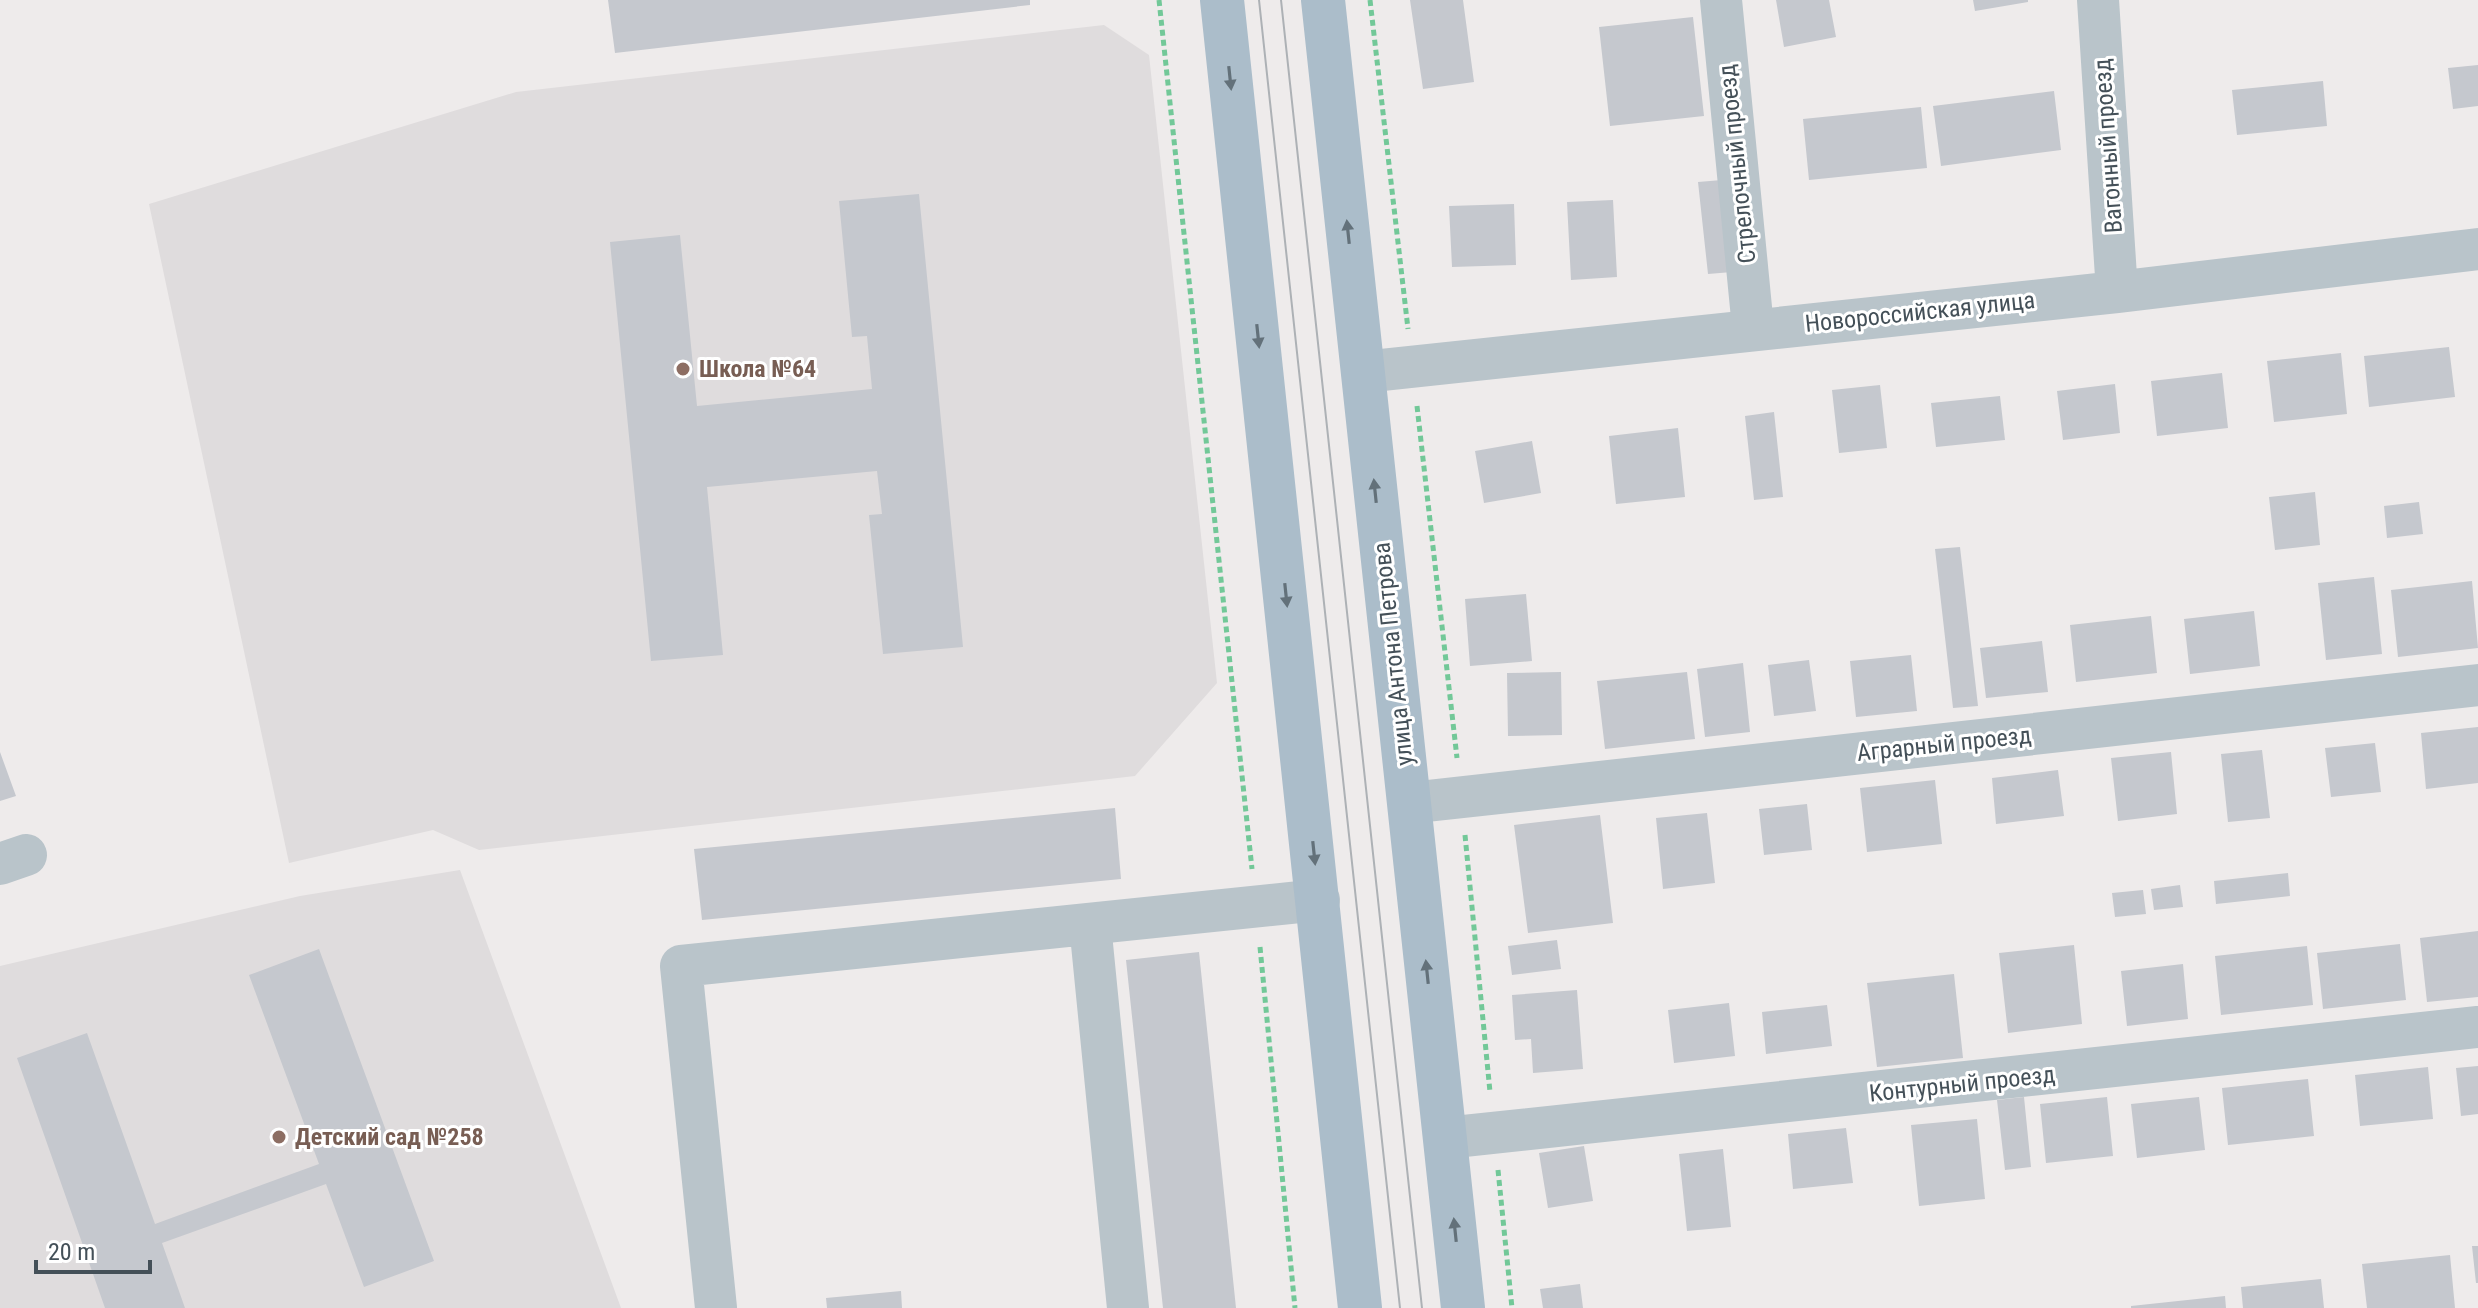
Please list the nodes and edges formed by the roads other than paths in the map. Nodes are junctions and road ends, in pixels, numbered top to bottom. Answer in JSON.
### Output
{"nodes":[{"id":1,"x":1222,"y":0,"type":"edge"},
{"id":2,"x":1323,"y":0,"type":"edge"},
{"id":3,"x":1721,"y":0,"type":"edge"},
{"id":4,"x":2098,"y":0,"type":"edge"},
{"id":5,"x":2478,"y":249,"type":"edge"},
{"id":6,"x":2117,"y":292,"type":"junction"},
{"id":7,"x":1753,"y":328,"type":"junction"},
{"id":8,"x":1363,"y":372,"type":"junction"},
{"id":9,"x":2478,"y":685,"type":"edge"},
{"id":10,"x":1409,"y":803,"type":"junction"},
{"id":11,"x":1319,"y":900,"type":"junction"},
{"id":12,"x":1090,"y":924,"type":"junction"},
{"id":13,"x":2478,"y":1027,"type":"edge"},
{"id":14,"x":1445,"y":1138,"type":"junction"},
{"id":15,"x":716,"y":1308,"type":"edge"},
{"id":16,"x":1128,"y":1308,"type":"edge"},
{"id":17,"x":1360,"y":1308,"type":"edge"},
{"id":18,"x":1463,"y":1308,"type":"edge"}],
"edges":[{"from":1,"to":11,"type":"main road","one_way":true},
{"from":8,"to":2,"type":"main road","name":"улица Антона Петрова","one_way":true},
{"from":3,"to":7,"type":"street","name":"Стрелочный проезд"},
{"from":4,"to":6,"type":"street","name":"Вагонный проезд"},
{"from":5,"to":6,"type":"street","name":"Новороссийская улица"},
{"from":6,"to":7,"type":"street","name":"Новороссийская улица"},
{"from":7,"to":8,"type":"street","name":"Новороссийская улица"},
{"from":10,"to":8,"type":"main road","name":"улица Антона Петрова","one_way":true},
{"from":9,"to":10,"type":"street","name":"Аграрный проезд"},
{"from":14,"to":10,"type":"main road","name":"улица Антона Петрова","one_way":true},
{"from":11,"to":12,"type":"street"},
{"from":11,"to":17,"type":"main road"},
{"from":12,"to":15,"type":"street"},
{"from":12,"to":16,"type":"street"},
{"from":13,"to":14,"type":"street","name":"Контурный проезд"},
{"from":18,"to":14,"type":"main road","name":"улица Антона Петрова","one_way":true}]}
